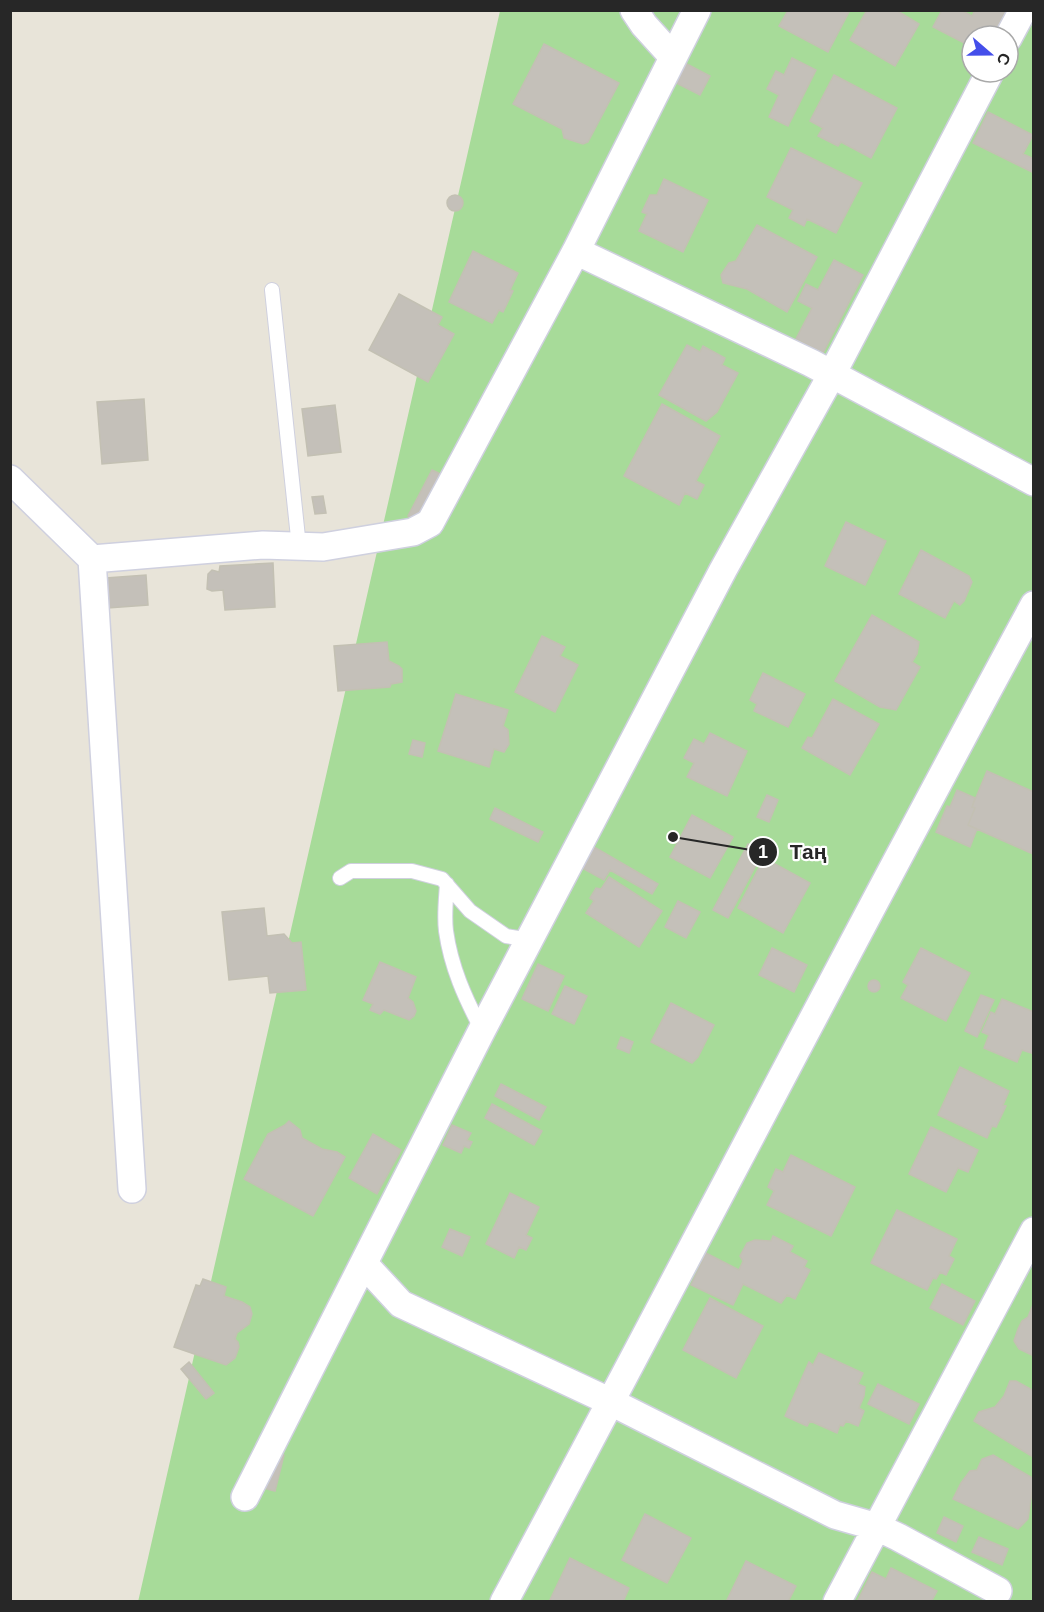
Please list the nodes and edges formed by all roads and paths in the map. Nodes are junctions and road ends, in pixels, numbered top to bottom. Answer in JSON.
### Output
{"nodes":[{"id":1,"x":634,"y":10,"type":"edge"},
{"id":2,"x":697,"y":10,"type":"edge"},
{"id":3,"x":1023,"y":10,"type":"edge"},
{"id":4,"x":1016,"y":24,"type":"edge"},
{"id":5,"x":673,"y":57,"type":"junction"},
{"id":6,"x":984,"y":84,"type":"edge"},
{"id":7,"x":576,"y":251,"type":"junction"},
{"id":8,"x":272,"y":290,"type":"dead end"},
{"id":9,"x":831,"y":375,"type":"junction"},
{"id":10,"x":10,"y":479,"type":"edge"},
{"id":11,"x":1034,"y":482,"type":"edge"},
{"id":12,"x":299,"y":547,"type":"junction"},
{"id":13,"x":92,"y":559,"type":"junction"},
{"id":14,"x":1034,"y":605,"type":"edge"},
{"id":15,"x":340,"y":878,"type":"dead end"},
{"id":16,"x":447,"y":884,"type":"junction"},
{"id":17,"x":530,"y":939,"type":"junction"},
{"id":18,"x":482,"y":1030,"type":"junction"},
{"id":19,"x":132,"y":1189,"type":"dead end"},
{"id":20,"x":1034,"y":1231,"type":"edge"},
{"id":21,"x":364,"y":1264,"type":"junction"},
{"id":22,"x":611,"y":1402,"type":"junction"},
{"id":23,"x":245,"y":1497,"type":"dead end"},
{"id":24,"x":877,"y":1527,"type":"junction"},
{"id":25,"x":998,"y":1591,"type":"dead end"},
{"id":26,"x":504,"y":1602,"type":"edge"},
{"id":27,"x":837,"y":1602,"type":"edge"}],
"edges":[{"from":1,"to":5,"type":"street"},
{"from":2,"to":5,"type":"street"},
{"from":3,"to":4,"type":"street"},
{"from":5,"to":7,"type":"street"},
{"from":6,"to":9,"type":"street"},
{"from":7,"to":9,"type":"street"},
{"from":7,"to":12,"type":"street"},
{"from":8,"to":12,"type":"lane"},
{"from":9,"to":11,"type":"street"},
{"from":9,"to":17,"type":"street"},
{"from":10,"to":13,"type":"street"},
{"from":12,"to":13,"type":"street"},
{"from":13,"to":19,"type":"street"},
{"from":14,"to":22,"type":"street"},
{"from":15,"to":16,"type":"lane"},
{"from":16,"to":17,"type":"lane"},
{"from":16,"to":18,"type":"lane"},
{"from":17,"to":18,"type":"street"},
{"from":18,"to":21,"type":"street"},
{"from":20,"to":24,"type":"street"},
{"from":21,"to":22,"type":"street"},
{"from":21,"to":23,"type":"street"},
{"from":22,"to":24,"type":"street"},
{"from":22,"to":26,"type":"street"},
{"from":24,"to":25,"type":"street"},
{"from":24,"to":27,"type":"street"}]}
